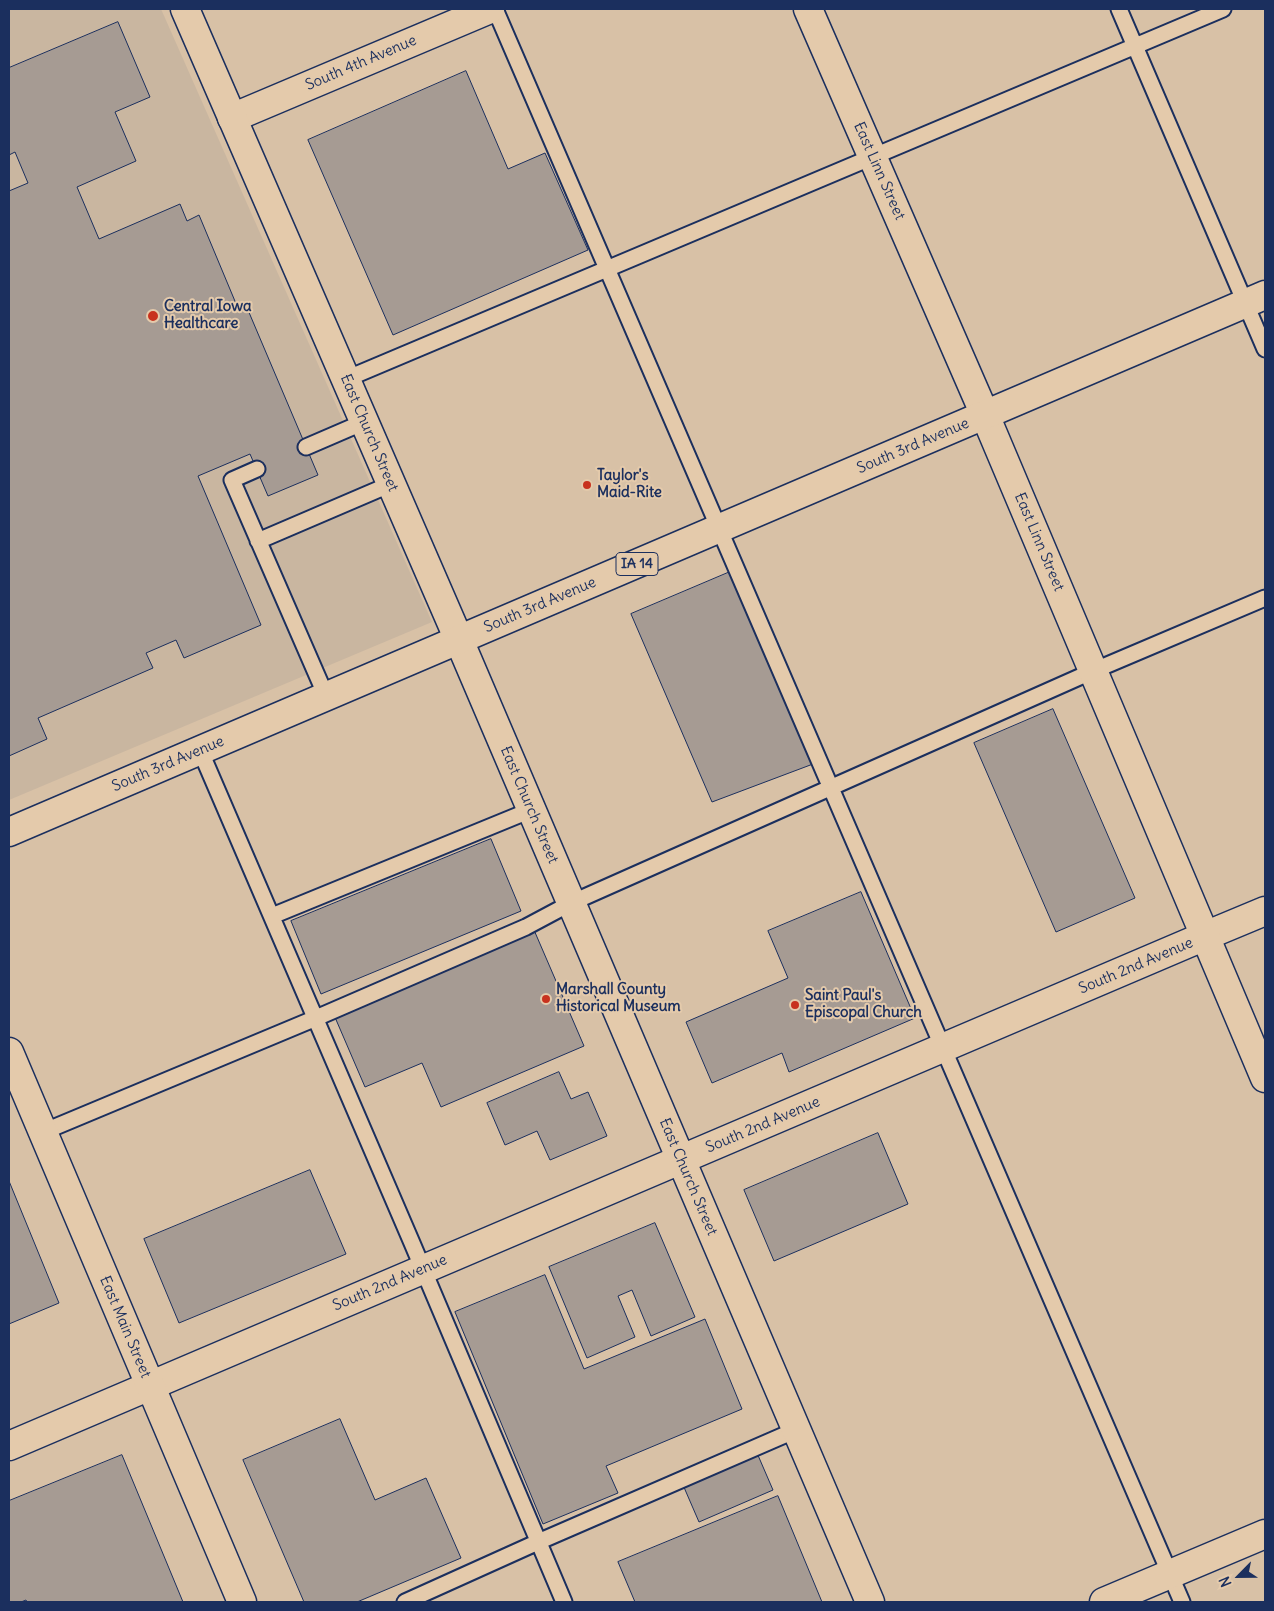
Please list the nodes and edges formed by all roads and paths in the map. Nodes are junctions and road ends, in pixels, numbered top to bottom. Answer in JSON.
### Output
{"nodes":[{"id":1,"x":185,"y":9,"type":"edge"},
{"id":2,"x":490,"y":9,"type":"edge"},
{"id":3,"x":495,"y":9,"type":"edge"},
{"id":4,"x":808,"y":9,"type":"edge"},
{"id":5,"x":1119,"y":9,"type":"edge"},
{"id":6,"x":1223,"y":9,"type":"edge"},
{"id":7,"x":1135,"y":46,"type":"junction"},
{"id":8,"x":232,"y":118,"type":"junction"},
{"id":9,"x":873,"y":157,"type":"junction"},
{"id":10,"x":607,"y":269,"type":"junction"},
{"id":11,"x":1255,"y":300,"type":"edge"},
{"id":12,"x":1265,"y":349,"type":"edge"},
{"id":13,"x":346,"y":379,"type":"junction"},
{"id":14,"x":986,"y":415,"type":"junction"},
{"id":15,"x":364,"y":422,"type":"junction"},
{"id":16,"x":306,"y":447,"type":"dead end"},
{"id":17,"x":257,"y":469,"type":"dead end"},
{"id":18,"x":391,"y":484,"type":"junction"},
{"id":19,"x":719,"y":528,"type":"junction"},
{"id":20,"x":258,"y":541,"type":"junction"},
{"id":21,"x":1265,"y":598,"type":"edge"},
{"id":22,"x":459,"y":640,"type":"junction"},
{"id":23,"x":1093,"y":671,"type":"junction"},
{"id":24,"x":326,"y":696,"type":"junction"},
{"id":25,"x":200,"y":750,"type":"junction"},
{"id":26,"x":831,"y":788,"type":"junction"},
{"id":27,"x":531,"y":810,"type":"junction"},
{"id":28,"x":9,"y":832,"type":"edge"},
{"id":29,"x":571,"y":903,"type":"junction"},
{"id":30,"x":1265,"y":911,"type":"edge"},
{"id":31,"x":272,"y":916,"type":"junction"},
{"id":32,"x":1205,"y":936,"type":"junction"},
{"id":33,"x":316,"y":1018,"type":"junction"},
{"id":34,"x":943,"y":1048,"type":"junction"},
{"id":35,"x":9,"y":1052,"type":"edge"},
{"id":36,"x":1265,"y":1078,"type":"edge"},
{"id":37,"x":42,"y":1132,"type":"junction"},
{"id":38,"x":680,"y":1160,"type":"junction"},
{"id":39,"x":423,"y":1269,"type":"junction"},
{"id":40,"x":150,"y":1385,"type":"junction"},
{"id":41,"x":796,"y":1430,"type":"junction"},
{"id":42,"x":9,"y":1446,"type":"edge"},
{"id":43,"x":1265,"y":1534,"type":"edge"},
{"id":44,"x":538,"y":1542,"type":"junction"},
{"id":45,"x":1171,"y":1574,"type":"junction"},
{"id":46,"x":242,"y":1602,"type":"edge"},
{"id":47,"x":405,"y":1602,"type":"edge"},
{"id":48,"x":564,"y":1602,"type":"edge"},
{"id":49,"x":870,"y":1602,"type":"edge"},
{"id":50,"x":1104,"y":1602,"type":"edge"},
{"id":51,"x":1182,"y":1602,"type":"edge"}],
"edges":[{"from":1,"to":8,"type":"street","name":"East Church Street"},
{"from":2,"to":8,"type":"street","name":"South 4th Avenue"},
{"from":3,"to":10,"type":"lane"},
{"from":4,"to":9,"type":"street","name":"East Linn Street"},
{"from":5,"to":7,"type":"lane"},
{"from":6,"to":7,"type":"lane"},
{"from":7,"to":9,"type":"lane"},
{"from":7,"to":11,"type":"lane"},
{"from":8,"to":13,"type":"street","name":"East Church Street"},
{"from":9,"to":10,"type":"lane"},
{"from":9,"to":14,"type":"street","name":"East Linn Street"},
{"from":10,"to":13,"type":"lane"},
{"from":10,"to":19,"type":"lane"},
{"from":11,"to":12,"type":"lane"},
{"from":11,"to":14,"type":"street","name":"South 3rd Avenue","number":"IA 14"},
{"from":13,"to":15,"type":"street","name":"East Church Street"},
{"from":14,"to":19,"type":"street","name":"South 3rd Avenue","number":"IA 14"},
{"from":14,"to":23,"type":"street","name":"East Linn Street"},
{"from":15,"to":16,"type":"lane"},
{"from":15,"to":18,"type":"street","name":"East Church Street"},
{"from":17,"to":20,"type":"lane"},
{"from":18,"to":20,"type":"lane"},
{"from":18,"to":22,"type":"street","name":"East Church Street"},
{"from":19,"to":22,"type":"street","name":"South 3rd Avenue","number":"IA 14"},
{"from":19,"to":26,"type":"lane"},
{"from":20,"to":24,"type":"lane"},
{"from":21,"to":23,"type":"lane"},
{"from":22,"to":24,"type":"street","name":"South 3rd Avenue","number":"IA 14"},
{"from":22,"to":27,"type":"street","name":"East Church Street"},
{"from":23,"to":26,"type":"lane"},
{"from":23,"to":32,"type":"street","name":"East Linn Street"},
{"from":24,"to":25,"type":"street","name":"South 3rd Avenue","number":"IA 14"},
{"from":25,"to":28,"type":"street","name":"South 3rd Avenue","number":"IA 14"},
{"from":25,"to":31,"type":"lane"},
{"from":26,"to":29,"type":"lane"},
{"from":26,"to":34,"type":"lane"},
{"from":27,"to":29,"type":"street","name":"East Church Street"},
{"from":27,"to":31,"type":"lane"},
{"from":29,"to":33,"type":"lane"},
{"from":29,"to":38,"type":"street","name":"East Church Street"},
{"from":30,"to":32,"type":"street","name":"South 2nd Avenue"},
{"from":31,"to":33,"type":"lane"},
{"from":32,"to":34,"type":"street","name":"South 2nd Avenue"},
{"from":32,"to":36,"type":"street","name":"East Linn Street"},
{"from":33,"to":37,"type":"lane"},
{"from":33,"to":39,"type":"lane"},
{"from":34,"to":38,"type":"street","name":"South 2nd Avenue"},
{"from":34,"to":45,"type":"lane"},
{"from":35,"to":37,"type":"street","name":"East Main Street"},
{"from":37,"to":40,"type":"street","name":"East Main Street"},
{"from":38,"to":39,"type":"street","name":"South 2nd Avenue"},
{"from":38,"to":41,"type":"street","name":"East Church Street"},
{"from":39,"to":40,"type":"street","name":"South 2nd Avenue"},
{"from":39,"to":44,"type":"lane"},
{"from":40,"to":42,"type":"street","name":"South 2nd Avenue"},
{"from":40,"to":46,"type":"street","name":"East Main Street"},
{"from":41,"to":44,"type":"lane"},
{"from":41,"to":49,"type":"street","name":"East Church Street"},
{"from":43,"to":45,"type":"street"},
{"from":44,"to":47,"type":"lane"},
{"from":44,"to":48,"type":"lane"},
{"from":45,"to":50,"type":"street"},
{"from":45,"to":51,"type":"lane"}]}
